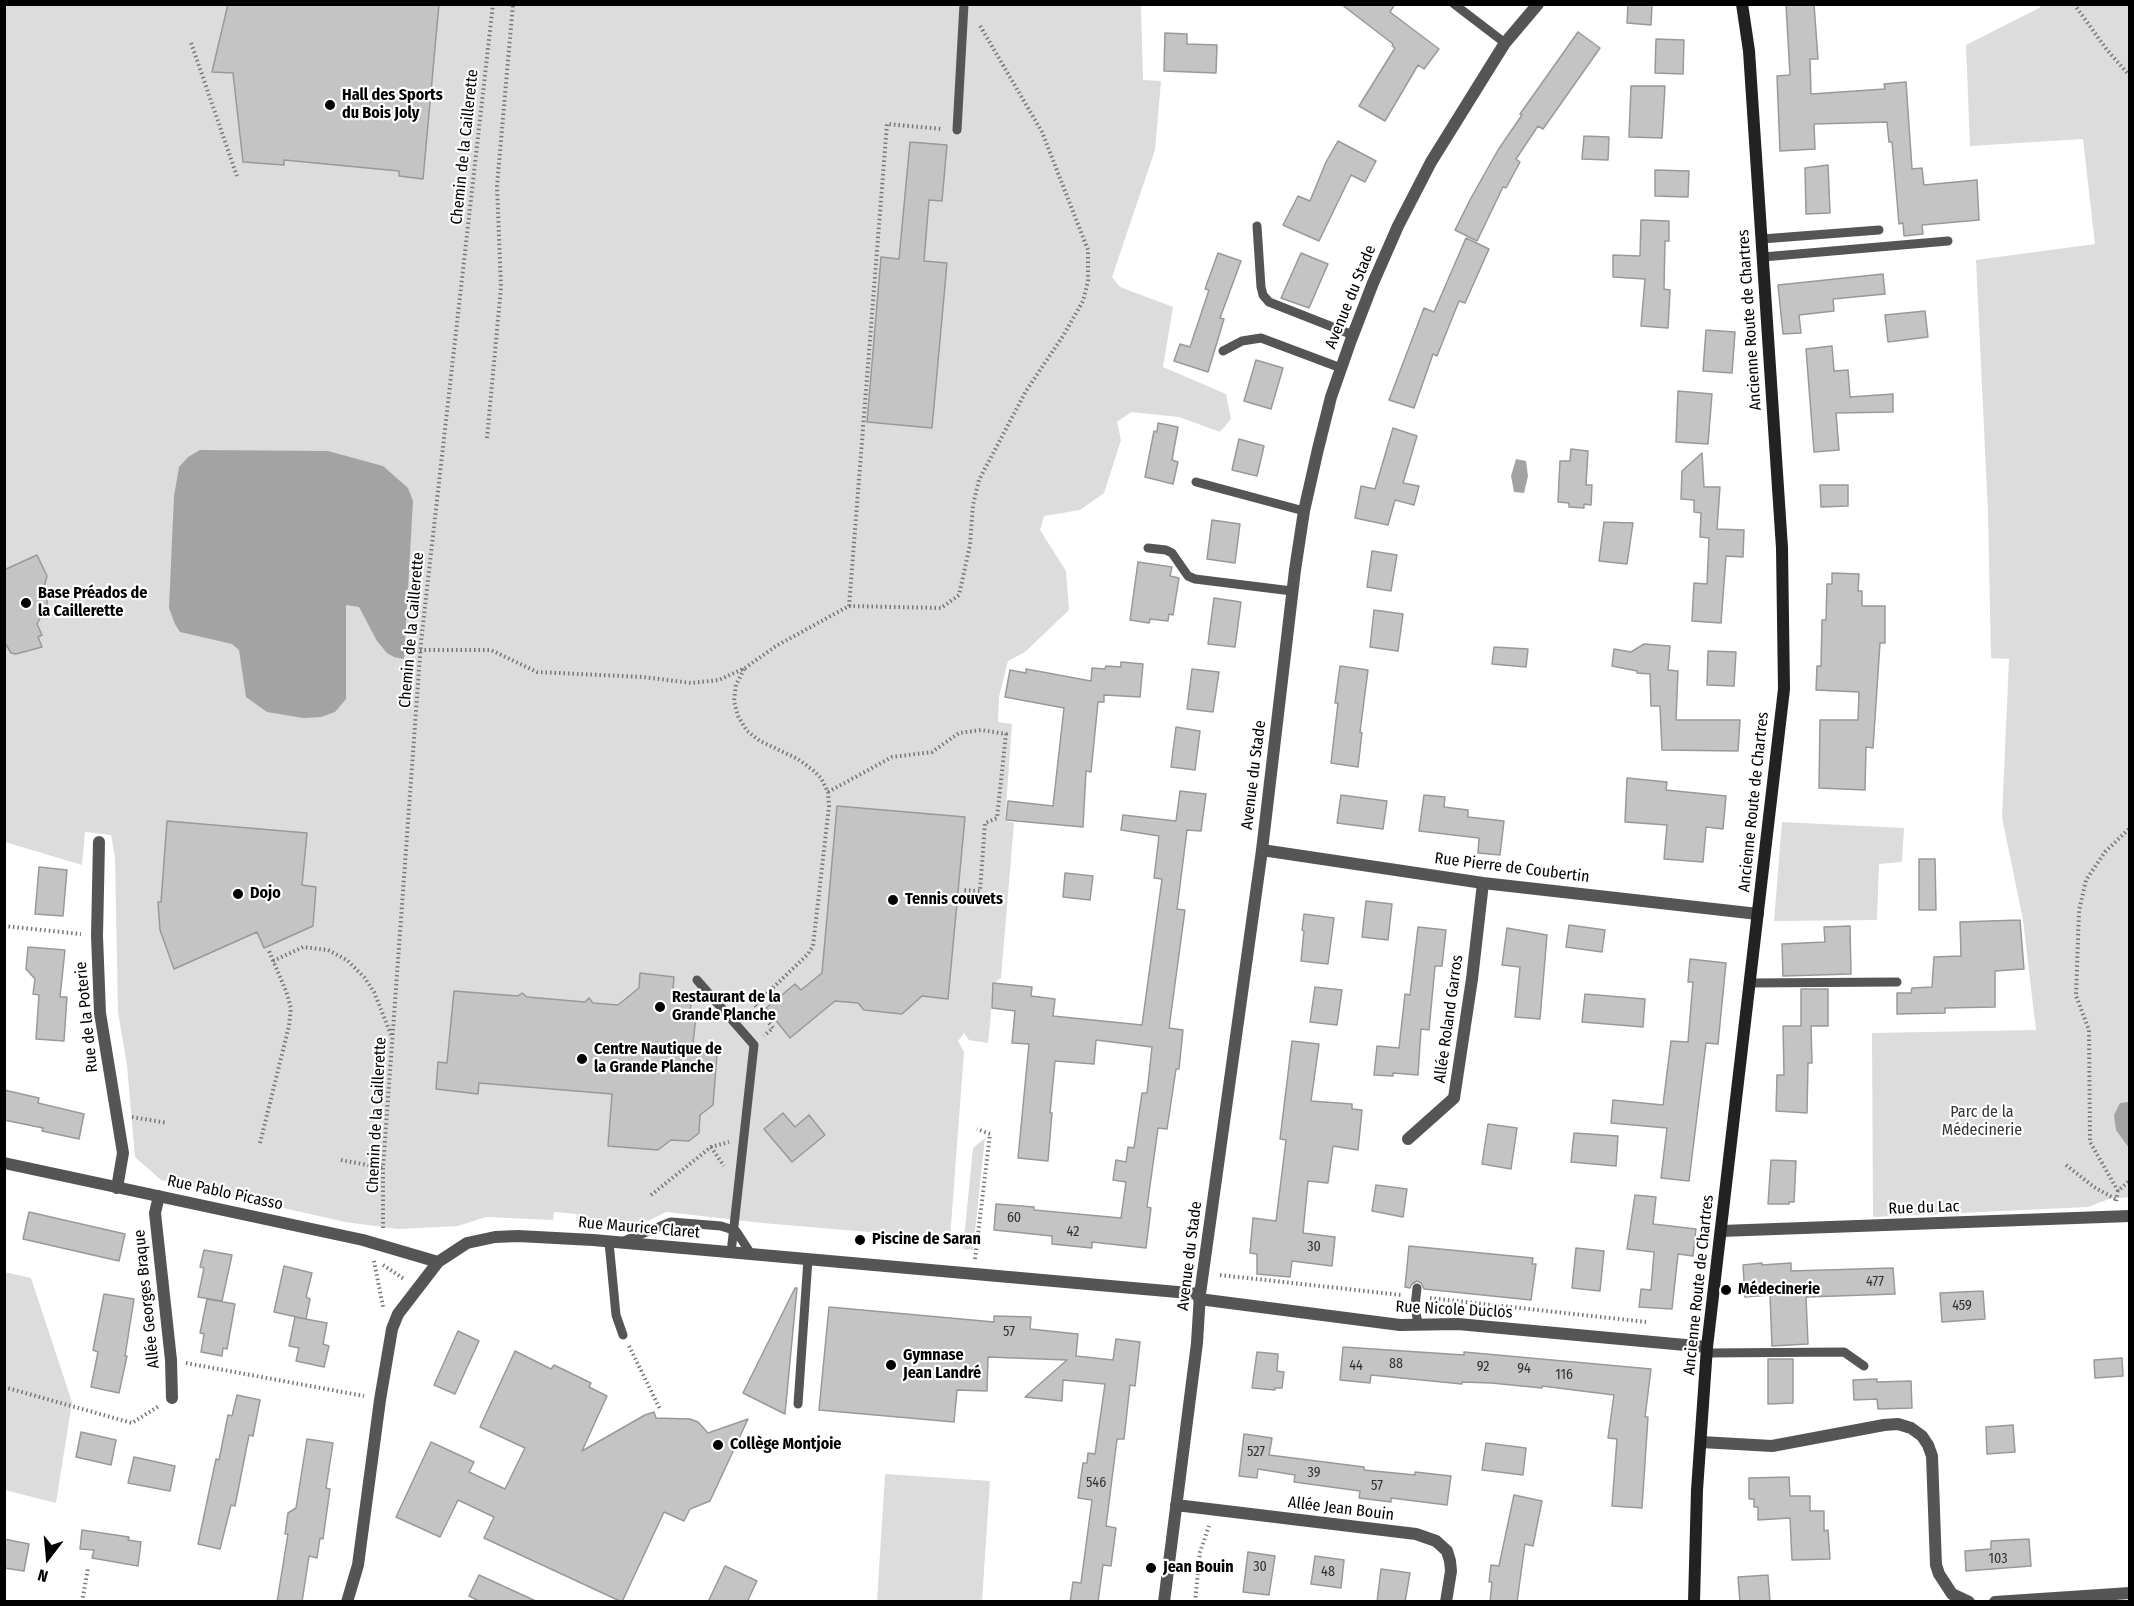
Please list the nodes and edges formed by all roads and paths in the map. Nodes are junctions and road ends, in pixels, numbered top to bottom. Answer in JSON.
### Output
{"nodes":[{"id":1,"x":493,"y":4,"type":"edge"},
{"id":2,"x":513,"y":4,"type":"edge"},
{"id":3,"x":964,"y":4,"type":"edge"},
{"id":4,"x":1454,"y":4,"type":"edge"},
{"id":5,"x":1538,"y":4,"type":"edge"},
{"id":6,"x":1742,"y":4,"type":"edge"},
{"id":7,"x":2074,"y":4,"type":"edge"},
{"id":8,"x":976,"y":19,"type":"dead end"},
{"id":9,"x":191,"y":43,"type":"dead end"},
{"id":10,"x":1505,"y":43,"type":"junction"},
{"id":11,"x":2130,"y":76,"type":"edge"},
{"id":12,"x":957,"y":130,"type":"joint"},
{"id":13,"x":237,"y":176,"type":"dead end"},
{"id":14,"x":1257,"y":226,"type":"dead end"},
{"id":15,"x":1879,"y":230,"type":"dead end"},
{"id":16,"x":1762,"y":239,"type":"junction"},
{"id":17,"x":1948,"y":241,"type":"dead end"},
{"id":18,"x":1763,"y":257,"type":"junction"},
{"id":19,"x":1353,"y":335,"type":"junction"},
{"id":20,"x":1223,"y":351,"type":"dead end"},
{"id":21,"x":1341,"y":368,"type":"junction"},
{"id":22,"x":487,"y":438,"type":"dead end"},
{"id":23,"x":1196,"y":482,"type":"dead end"},
{"id":24,"x":1304,"y":511,"type":"junction"},
{"id":25,"x":1148,"y":548,"type":"dead end"},
{"id":26,"x":1292,"y":591,"type":"junction"},
{"id":27,"x":849,"y":606,"type":"junction"},
{"id":28,"x":420,"y":650,"type":"junction"},
{"id":29,"x":745,"y":668,"type":"junction"},
{"id":30,"x":828,"y":792,"type":"junction"},
{"id":31,"x":2130,"y":828,"type":"edge"},
{"id":32,"x":99,"y":842,"type":"dead end"},
{"id":33,"x":1262,"y":850,"type":"junction"},
{"id":34,"x":1483,"y":883,"type":"junction"},
{"id":35,"x":962,"y":890,"type":"dead end"},
{"id":36,"x":1758,"y":914,"type":"junction"},
{"id":37,"x":4,"y":926,"type":"edge"},
{"id":38,"x":97,"y":936,"type":"junction"},
{"id":39,"x":269,"y":951,"type":"dead end"},
{"id":40,"x":273,"y":961,"type":"junction"},
{"id":41,"x":697,"y":980,"type":"dead end"},
{"id":42,"x":1896,"y":982,"type":"dead end"},
{"id":43,"x":1750,"y":983,"type":"junction"},
{"id":44,"x":393,"y":1039,"type":"junction"},
{"id":45,"x":754,"y":1045,"type":"junction"},
{"id":46,"x":116,"y":1114,"type":"junction"},
{"id":47,"x":167,"y":1123,"type":"dead end"},
{"id":48,"x":977,"y":1129,"type":"dead end"},
{"id":49,"x":743,"y":1138,"type":"junction"},
{"id":50,"x":1408,"y":1139,"type":"dead end"},
{"id":51,"x":260,"y":1143,"type":"dead end"},
{"id":52,"x":341,"y":1160,"type":"dead end"},
{"id":53,"x":4,"y":1163,"type":"edge"},
{"id":54,"x":2066,"y":1165,"type":"dead end"},
{"id":55,"x":383,"y":1168,"type":"junction"},
{"id":56,"x":2130,"y":1180,"type":"edge"},
{"id":57,"x":117,"y":1188,"type":"junction"},
{"id":58,"x":2118,"y":1191,"type":"junction"},
{"id":59,"x":651,"y":1195,"type":"dead end"},
{"id":60,"x":159,"y":1196,"type":"junction"},
{"id":61,"x":2130,"y":1216,"type":"edge"},
{"id":62,"x":732,"y":1230,"type":"junction"},
{"id":63,"x":1721,"y":1231,"type":"junction"},
{"id":64,"x":614,"y":1243,"type":"junction"},
{"id":65,"x":378,"y":1244,"type":"junction"},
{"id":66,"x":731,"y":1253,"type":"junction"},
{"id":67,"x":751,"y":1254,"type":"junction"},
{"id":68,"x":808,"y":1260,"type":"junction"},
{"id":69,"x":438,"y":1262,"type":"junction"},
{"id":70,"x":975,"y":1263,"type":"dead end"},
{"id":71,"x":1220,"y":1275,"type":"dead end"},
{"id":72,"x":418,"y":1287,"type":"junction"},
{"id":73,"x":1416,"y":1292,"type":"junction"},
{"id":74,"x":1200,"y":1296,"type":"junction"},
{"id":75,"x":1657,"y":1323,"type":"dead end"},
{"id":76,"x":1418,"y":1324,"type":"junction"},
{"id":77,"x":623,"y":1335,"type":"joint"},
{"id":78,"x":1707,"y":1350,"type":"junction"},
{"id":79,"x":171,"y":1360,"type":"junction"},
{"id":80,"x":1864,"y":1366,"type":"dead end"},
{"id":81,"x":4,"y":1388,"type":"edge"},
{"id":82,"x":172,"y":1398,"type":"joint"},
{"id":83,"x":380,"y":1400,"type":"junction"},
{"id":84,"x":798,"y":1404,"type":"dead end"},
{"id":85,"x":660,"y":1408,"type":"dead end"},
{"id":86,"x":1701,"y":1442,"type":"junction"},
{"id":87,"x":1176,"y":1504,"type":"junction"},
{"id":88,"x":1210,"y":1522,"type":"dead end"},
{"id":89,"x":88,"y":1568,"type":"dead end"},
{"id":90,"x":2130,"y":1593,"type":"edge"},
{"id":91,"x":2072,"y":1599,"type":"edge"},
{"id":92,"x":82,"y":1602,"type":"edge"},
{"id":93,"x":347,"y":1602,"type":"edge"},
{"id":94,"x":1164,"y":1602,"type":"edge"},
{"id":95,"x":1195,"y":1602,"type":"edge"},
{"id":96,"x":1446,"y":1602,"type":"edge"},
{"id":97,"x":1694,"y":1602,"type":"edge"},
{"id":98,"x":1969,"y":1602,"type":"edge"},
{"id":99,"x":1995,"y":1602,"type":"edge"}],
"edges":[{"from":1,"to":28,"type":"path","name":"Chemin de la Caillerette"},
{"from":2,"to":22,"type":"path"},
{"from":3,"to":12,"type":"lane"},
{"from":4,"to":10,"type":"lane"},
{"from":5,"to":10,"type":"street","name":"Avenue du Stade"},
{"from":6,"to":16,"type":"main road","name":"Ancienne Route de Chartres"},
{"from":7,"to":11,"type":"path"},
{"from":8,"to":27,"type":"path"},
{"from":9,"to":13,"type":"path"},
{"from":10,"to":19,"type":"street","name":"Avenue du Stade"},
{"from":12,"to":27,"type":"path"},
{"from":14,"to":19,"type":"lane"},
{"from":15,"to":16,"type":"lane"},
{"from":16,"to":18,"type":"main road","name":"Ancienne Route de Chartres"},
{"from":17,"to":18,"type":"lane"},
{"from":18,"to":36,"type":"main road","name":"Ancienne Route de Chartres"},
{"from":19,"to":21,"type":"street","name":"Avenue du Stade"},
{"from":20,"to":21,"type":"lane"},
{"from":21,"to":24,"type":"street","name":"Avenue du Stade"},
{"from":23,"to":24,"type":"lane"},
{"from":24,"to":26,"type":"street","name":"Avenue du Stade"},
{"from":25,"to":26,"type":"lane"},
{"from":26,"to":33,"type":"street","name":"Avenue du Stade"},
{"from":27,"to":29,"type":"path"},
{"from":28,"to":29,"type":"path"},
{"from":28,"to":44,"type":"path","name":"Chemin de la Caillerette"},
{"from":29,"to":30,"type":"path"},
{"from":30,"to":35,"type":"path"},
{"from":30,"to":45,"type":"path"},
{"from":31,"to":58,"type":"path"},
{"from":32,"to":38,"type":"street","name":"Rue de la Poterie"},
{"from":33,"to":34,"type":"street","name":"Rue Pierre de Coubertin"},
{"from":33,"to":74,"type":"street","name":"Avenue du Stade"},
{"from":34,"to":36,"type":"street","name":"Rue Pierre de Coubertin"},
{"from":34,"to":50,"type":"street","name":"Allée Roland Garros"},
{"from":36,"to":43,"type":"main road","name":"Ancienne Route de Chartres"},
{"from":37,"to":38,"type":"path"},
{"from":38,"to":46,"type":"street","name":"Rue de la Poterie"},
{"from":39,"to":40,"type":"path"},
{"from":40,"to":44,"type":"path"},
{"from":40,"to":51,"type":"path"},
{"from":41,"to":45,"type":"lane"},
{"from":42,"to":43,"type":"lane"},
{"from":43,"to":63,"type":"main road","name":"Ancienne Route de Chartres"},
{"from":44,"to":55,"type":"path","name":"Chemin de la Caillerette"},
{"from":45,"to":49,"type":"lane"},
{"from":46,"to":47,"type":"path"},
{"from":46,"to":57,"type":"street","name":"Rue de la Poterie"},
{"from":48,"to":70,"type":"path"},
{"from":49,"to":59,"type":"path"},
{"from":49,"to":62,"type":"lane"},
{"from":52,"to":55,"type":"path"},
{"from":53,"to":57,"type":"street","name":"Rue Pablo Picasso"},
{"from":54,"to":58,"type":"path"},
{"from":55,"to":65,"type":"path","name":"Chemin de la Caillerette"},
{"from":56,"to":58,"type":"path"},
{"from":57,"to":60,"type":"street","name":"Rue Pablo Picasso"},
{"from":60,"to":65,"type":"street","name":"Rue Pablo Picasso"},
{"from":60,"to":79,"type":"street","name":"Allée Georges Braque"},
{"from":61,"to":63,"type":"street","name":"Rue du Lac"},
{"from":62,"to":64,"type":"lane"},
{"from":62,"to":66,"type":"lane"},
{"from":62,"to":67,"type":"lane"},
{"from":63,"to":78,"type":"main road","name":"Ancienne Route de Chartres"},
{"from":64,"to":66,"type":"street","name":"Rue Maurice Claret"},
{"from":64,"to":69,"type":"street","name":"Rue Maurice Claret"},
{"from":64,"to":77,"type":"lane"},
{"from":65,"to":69,"type":"street","name":"Rue Pablo Picasso"},
{"from":65,"to":72,"type":"path","name":"Chemin de la Caillerette"},
{"from":66,"to":67,"type":"street","name":"Rue Maurice Claret"},
{"from":67,"to":68,"type":"street","name":"Rue Maurice Claret"},
{"from":68,"to":74,"type":"street","name":"Rue Maurice Claret"},
{"from":68,"to":84,"type":"lane"},
{"from":69,"to":72,"type":"street","name":"Rue Maurice Claret"},
{"from":71,"to":73,"type":"path"},
{"from":72,"to":83,"type":"street","name":"Rue Maurice Claret"},
{"from":73,"to":75,"type":"path"},
{"from":73,"to":76,"type":"lane"},
{"from":74,"to":76,"type":"street","name":"Rue Nicole Duclos"},
{"from":74,"to":87,"type":"street","name":"Avenue du Stade"},
{"from":76,"to":78,"type":"street","name":"Rue Nicole Duclos"},
{"from":77,"to":85,"type":"path"},
{"from":78,"to":80,"type":"lane"},
{"from":78,"to":86,"type":"main road","name":"Ancienne Route de Chartres"},
{"from":79,"to":82,"type":"street","name":"Allée Georges Braque"},
{"from":79,"to":83,"type":"path"},
{"from":81,"to":82,"type":"path"},
{"from":83,"to":93,"type":"street","name":"Rue Maurice Claret"},
{"from":86,"to":97,"type":"main road","name":"Ancienne Route de Chartres"},
{"from":86,"to":98,"type":"street"},
{"from":87,"to":94,"type":"street","name":"Avenue du Stade"},
{"from":87,"to":96,"type":"street","name":"Allée Jean Bouin"},
{"from":88,"to":95,"type":"path"},
{"from":89,"to":92,"type":"path"},
{"from":90,"to":91,"type":"street"},
{"from":91,"to":99,"type":"street"}]}
